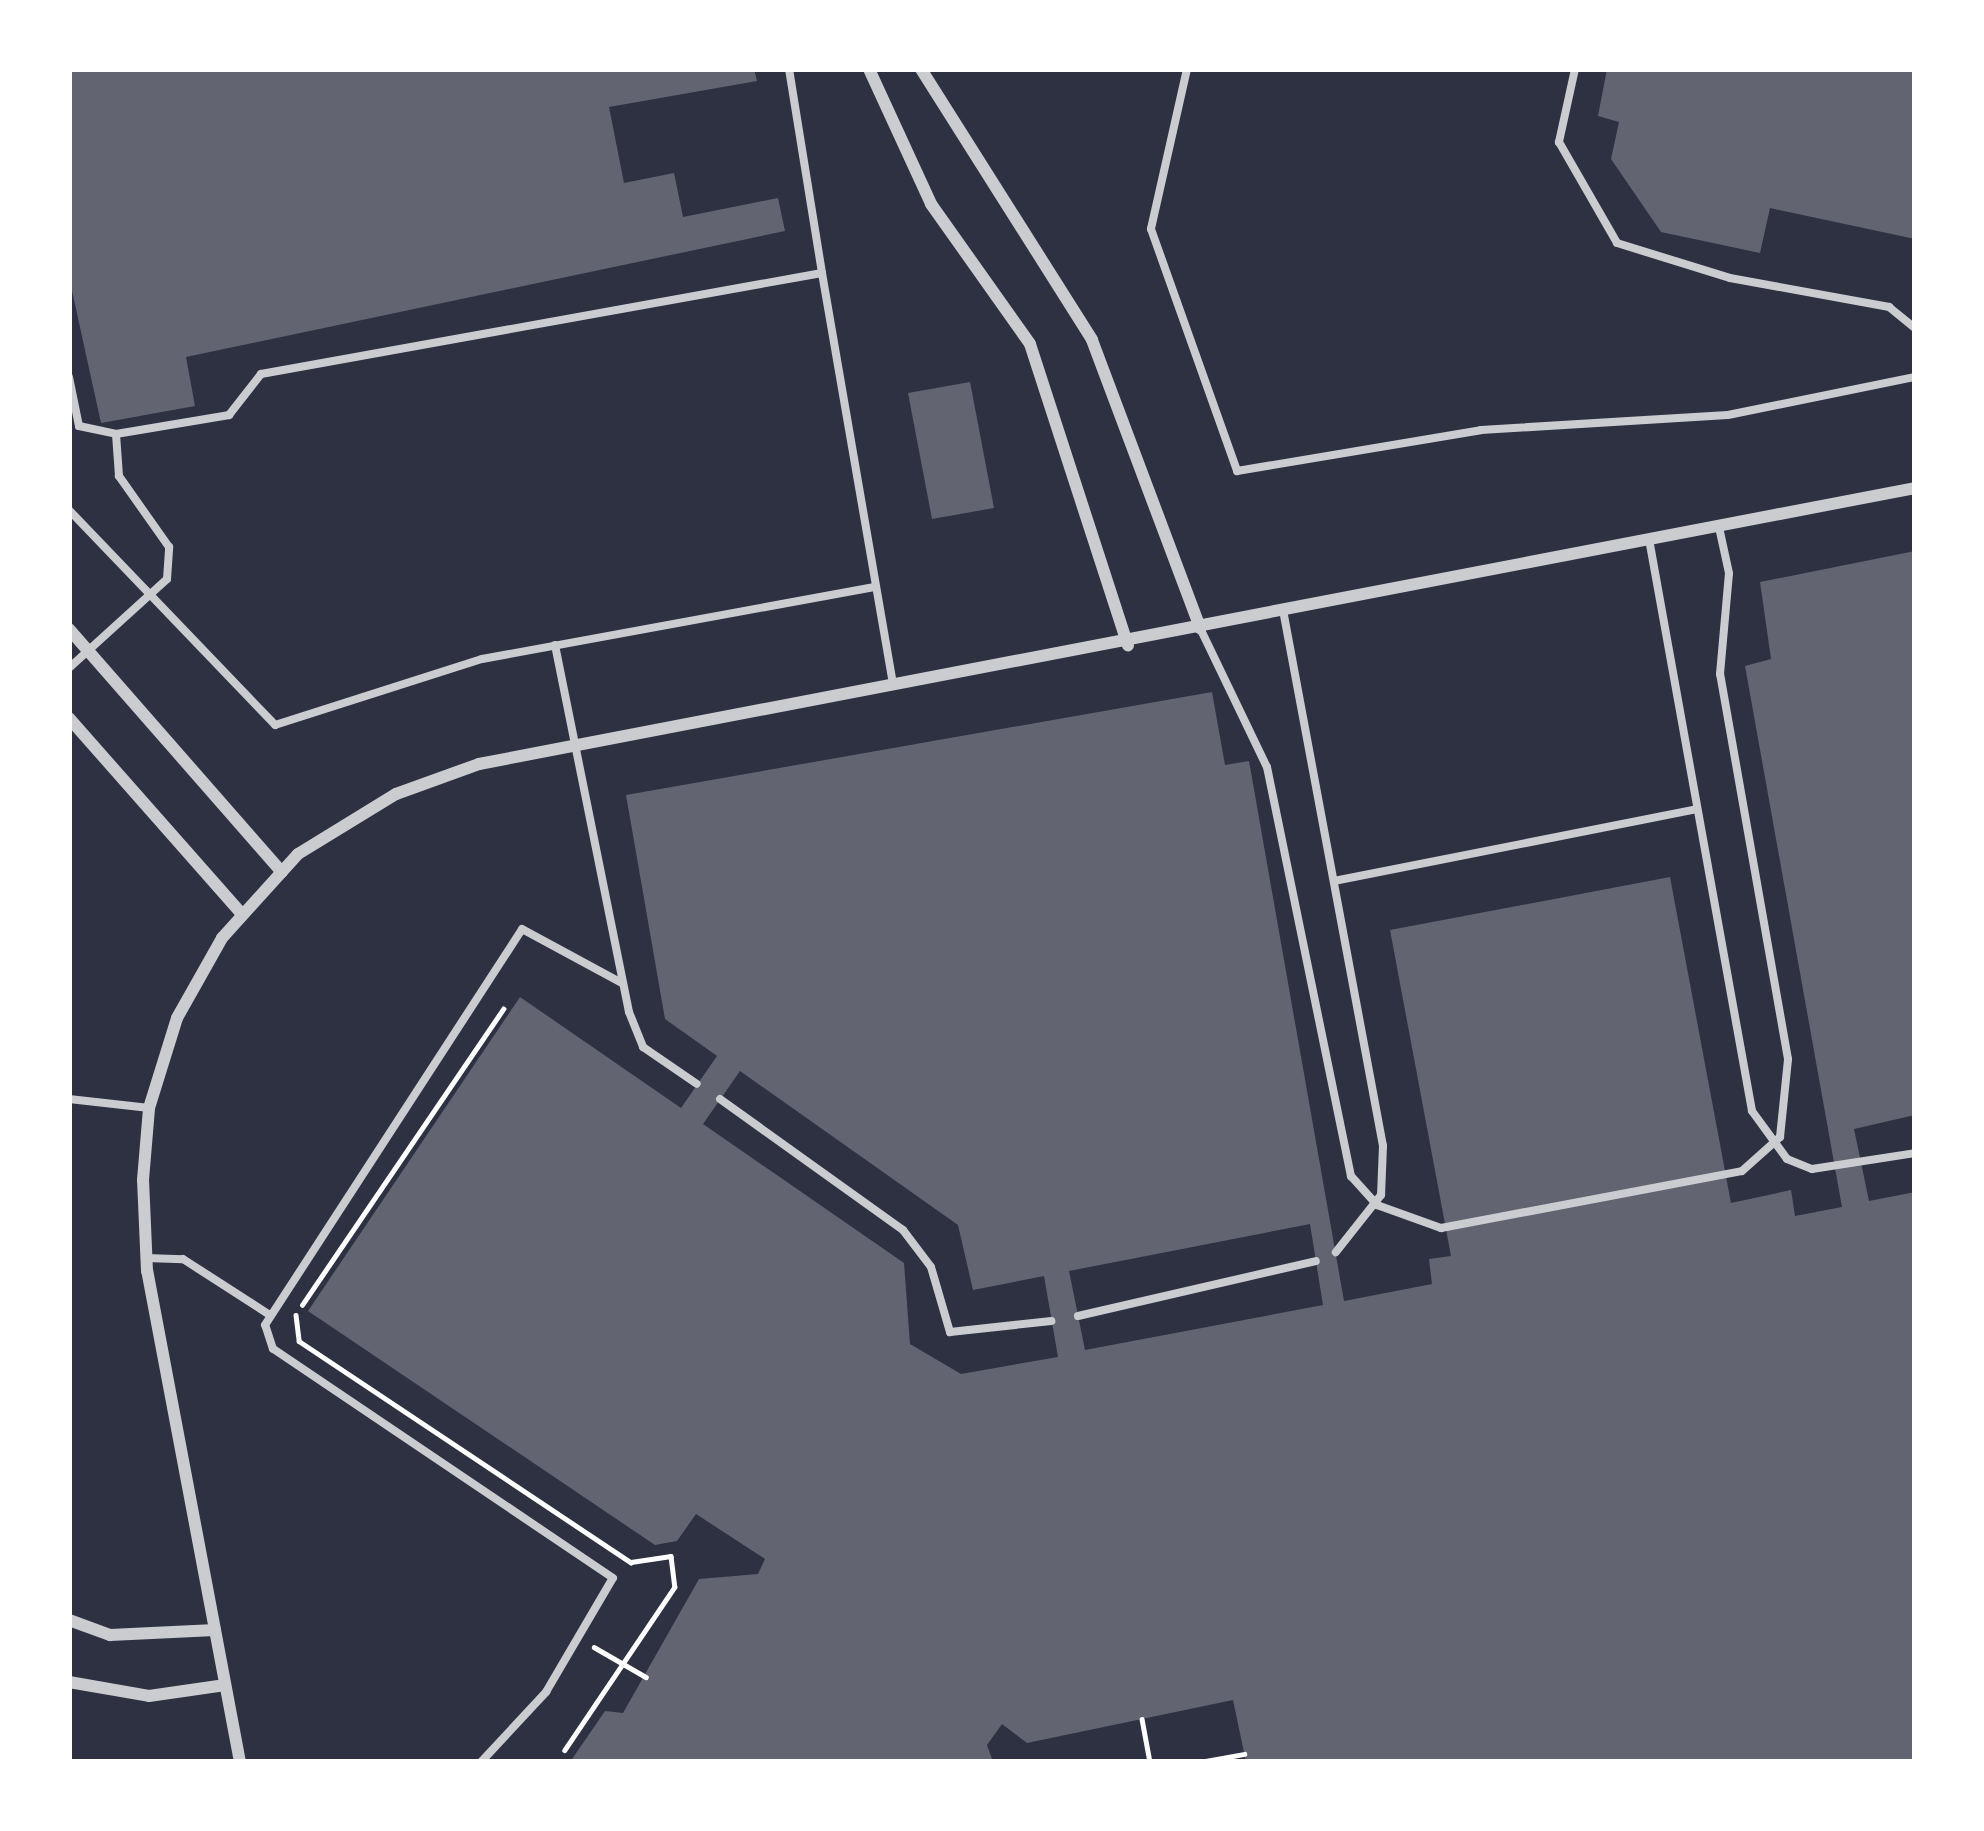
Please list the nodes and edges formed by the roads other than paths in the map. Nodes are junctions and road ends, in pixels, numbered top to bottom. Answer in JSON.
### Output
{"nodes":[{"id":1,"x":790,"y":69,"type":"edge"},
{"id":2,"x":869,"y":69,"type":"edge"},
{"id":3,"x":921,"y":69,"type":"edge"},
{"id":4,"x":1187,"y":69,"type":"edge"},
{"id":5,"x":1575,"y":69,"type":"edge"},
{"id":6,"x":822,"y":273,"type":"junction"},
{"id":7,"x":1915,"y":328,"type":"edge"},
{"id":8,"x":69,"y":377,"type":"edge"},
{"id":9,"x":1915,"y":377,"type":"edge"},
{"id":10,"x":116,"y":434,"type":"junction"},
{"id":11,"x":1915,"y":488,"type":"edge"},
{"id":12,"x":69,"y":510,"type":"edge"},
{"id":13,"x":1718,"y":526,"type":"junction"},
{"id":14,"x":1649,"y":539,"type":"junction"},
{"id":15,"x":874,"y":587,"type":"junction"},
{"id":16,"x":149,"y":602,"type":"junction"},
{"id":17,"x":1283,"y":610,"type":"junction"},
{"id":18,"x":1200,"y":628,"type":"junction"},
{"id":19,"x":69,"y":629,"type":"edge"},
{"id":20,"x":555,"y":645,"type":"junction"},
{"id":21,"x":1127,"y":645,"type":"junction"},
{"id":22,"x":88,"y":651,"type":"junction"},
{"id":23,"x":69,"y":668,"type":"edge"},
{"id":24,"x":893,"y":688,"type":"junction"},
{"id":25,"x":69,"y":718,"type":"edge"},
{"id":26,"x":573,"y":747,"type":"junction"},
{"id":27,"x":1694,"y":810,"type":"junction"},
{"id":28,"x":282,"y":872,"type":"junction"},
{"id":29,"x":1334,"y":881,"type":"junction"},
{"id":30,"x":241,"y":913,"type":"junction"},
{"id":31,"x":622,"y":983,"type":"junction"},
{"id":32,"x":697,"y":1084,"type":"dead end"},
{"id":33,"x":69,"y":1100,"type":"edge"},
{"id":34,"x":720,"y":1100,"type":"dead end"},
{"id":35,"x":149,"y":1108,"type":"junction"},
{"id":36,"x":1915,"y":1153,"type":"edge"},
{"id":37,"x":1336,"y":1252,"type":"dead end"},
{"id":38,"x":146,"y":1258,"type":"junction"},
{"id":39,"x":1316,"y":1261,"type":"dead end"},
{"id":40,"x":270,"y":1315,"type":"junction"},
{"id":41,"x":1078,"y":1316,"type":"dead end"},
{"id":42,"x":1051,"y":1321,"type":"dead end"},
{"id":43,"x":69,"y":1620,"type":"edge"},
{"id":44,"x":215,"y":1630,"type":"junction"},
{"id":45,"x":69,"y":1682,"type":"edge"},
{"id":46,"x":225,"y":1684,"type":"junction"},
{"id":47,"x":240,"y":1762,"type":"edge"},
{"id":48,"x":481,"y":1762,"type":"edge"}],
"edges":[{"from":1,"to":6,"type":"lane"},
{"from":2,"to":21,"type":"street"},
{"from":3,"to":18,"type":"street"},
{"from":4,"to":9,"type":"lane"},
{"from":5,"to":7,"type":"lane"},
{"from":6,"to":10,"type":"lane"},
{"from":6,"to":15,"type":"lane"},
{"from":8,"to":10,"type":"lane"},
{"from":10,"to":16,"type":"lane"},
{"from":11,"to":13,"type":"street"},
{"from":12,"to":16,"type":"lane"},
{"from":13,"to":14,"type":"street"},
{"from":13,"to":18,"type":"lane"},
{"from":14,"to":17,"type":"street"},
{"from":14,"to":27,"type":"lane"},
{"from":15,"to":20,"type":"lane"},
{"from":15,"to":24,"type":"lane"},
{"from":16,"to":20,"type":"lane"},
{"from":16,"to":22,"type":"lane"},
{"from":17,"to":18,"type":"street"},
{"from":17,"to":29,"type":"lane"},
{"from":18,"to":21,"type":"street"},
{"from":19,"to":22,"type":"street"},
{"from":20,"to":26,"type":"lane"},
{"from":21,"to":24,"type":"street"},
{"from":22,"to":23,"type":"lane"},
{"from":22,"to":28,"type":"street"},
{"from":24,"to":26,"type":"street"},
{"from":25,"to":30,"type":"street"},
{"from":26,"to":28,"type":"street"},
{"from":26,"to":31,"type":"lane"},
{"from":27,"to":29,"type":"lane"},
{"from":27,"to":36,"type":"lane"},
{"from":28,"to":30,"type":"street"},
{"from":29,"to":37,"type":"lane"},
{"from":30,"to":35,"type":"street"},
{"from":31,"to":32,"type":"lane"},
{"from":31,"to":40,"type":"lane"},
{"from":33,"to":35,"type":"lane"},
{"from":34,"to":42,"type":"lane"},
{"from":35,"to":38,"type":"street"},
{"from":38,"to":40,"type":"lane"},
{"from":38,"to":44,"type":"street"},
{"from":39,"to":41,"type":"lane"},
{"from":40,"to":48,"type":"lane"},
{"from":43,"to":44,"type":"street"},
{"from":44,"to":46,"type":"street"},
{"from":45,"to":46,"type":"street"},
{"from":46,"to":47,"type":"street"}]}
